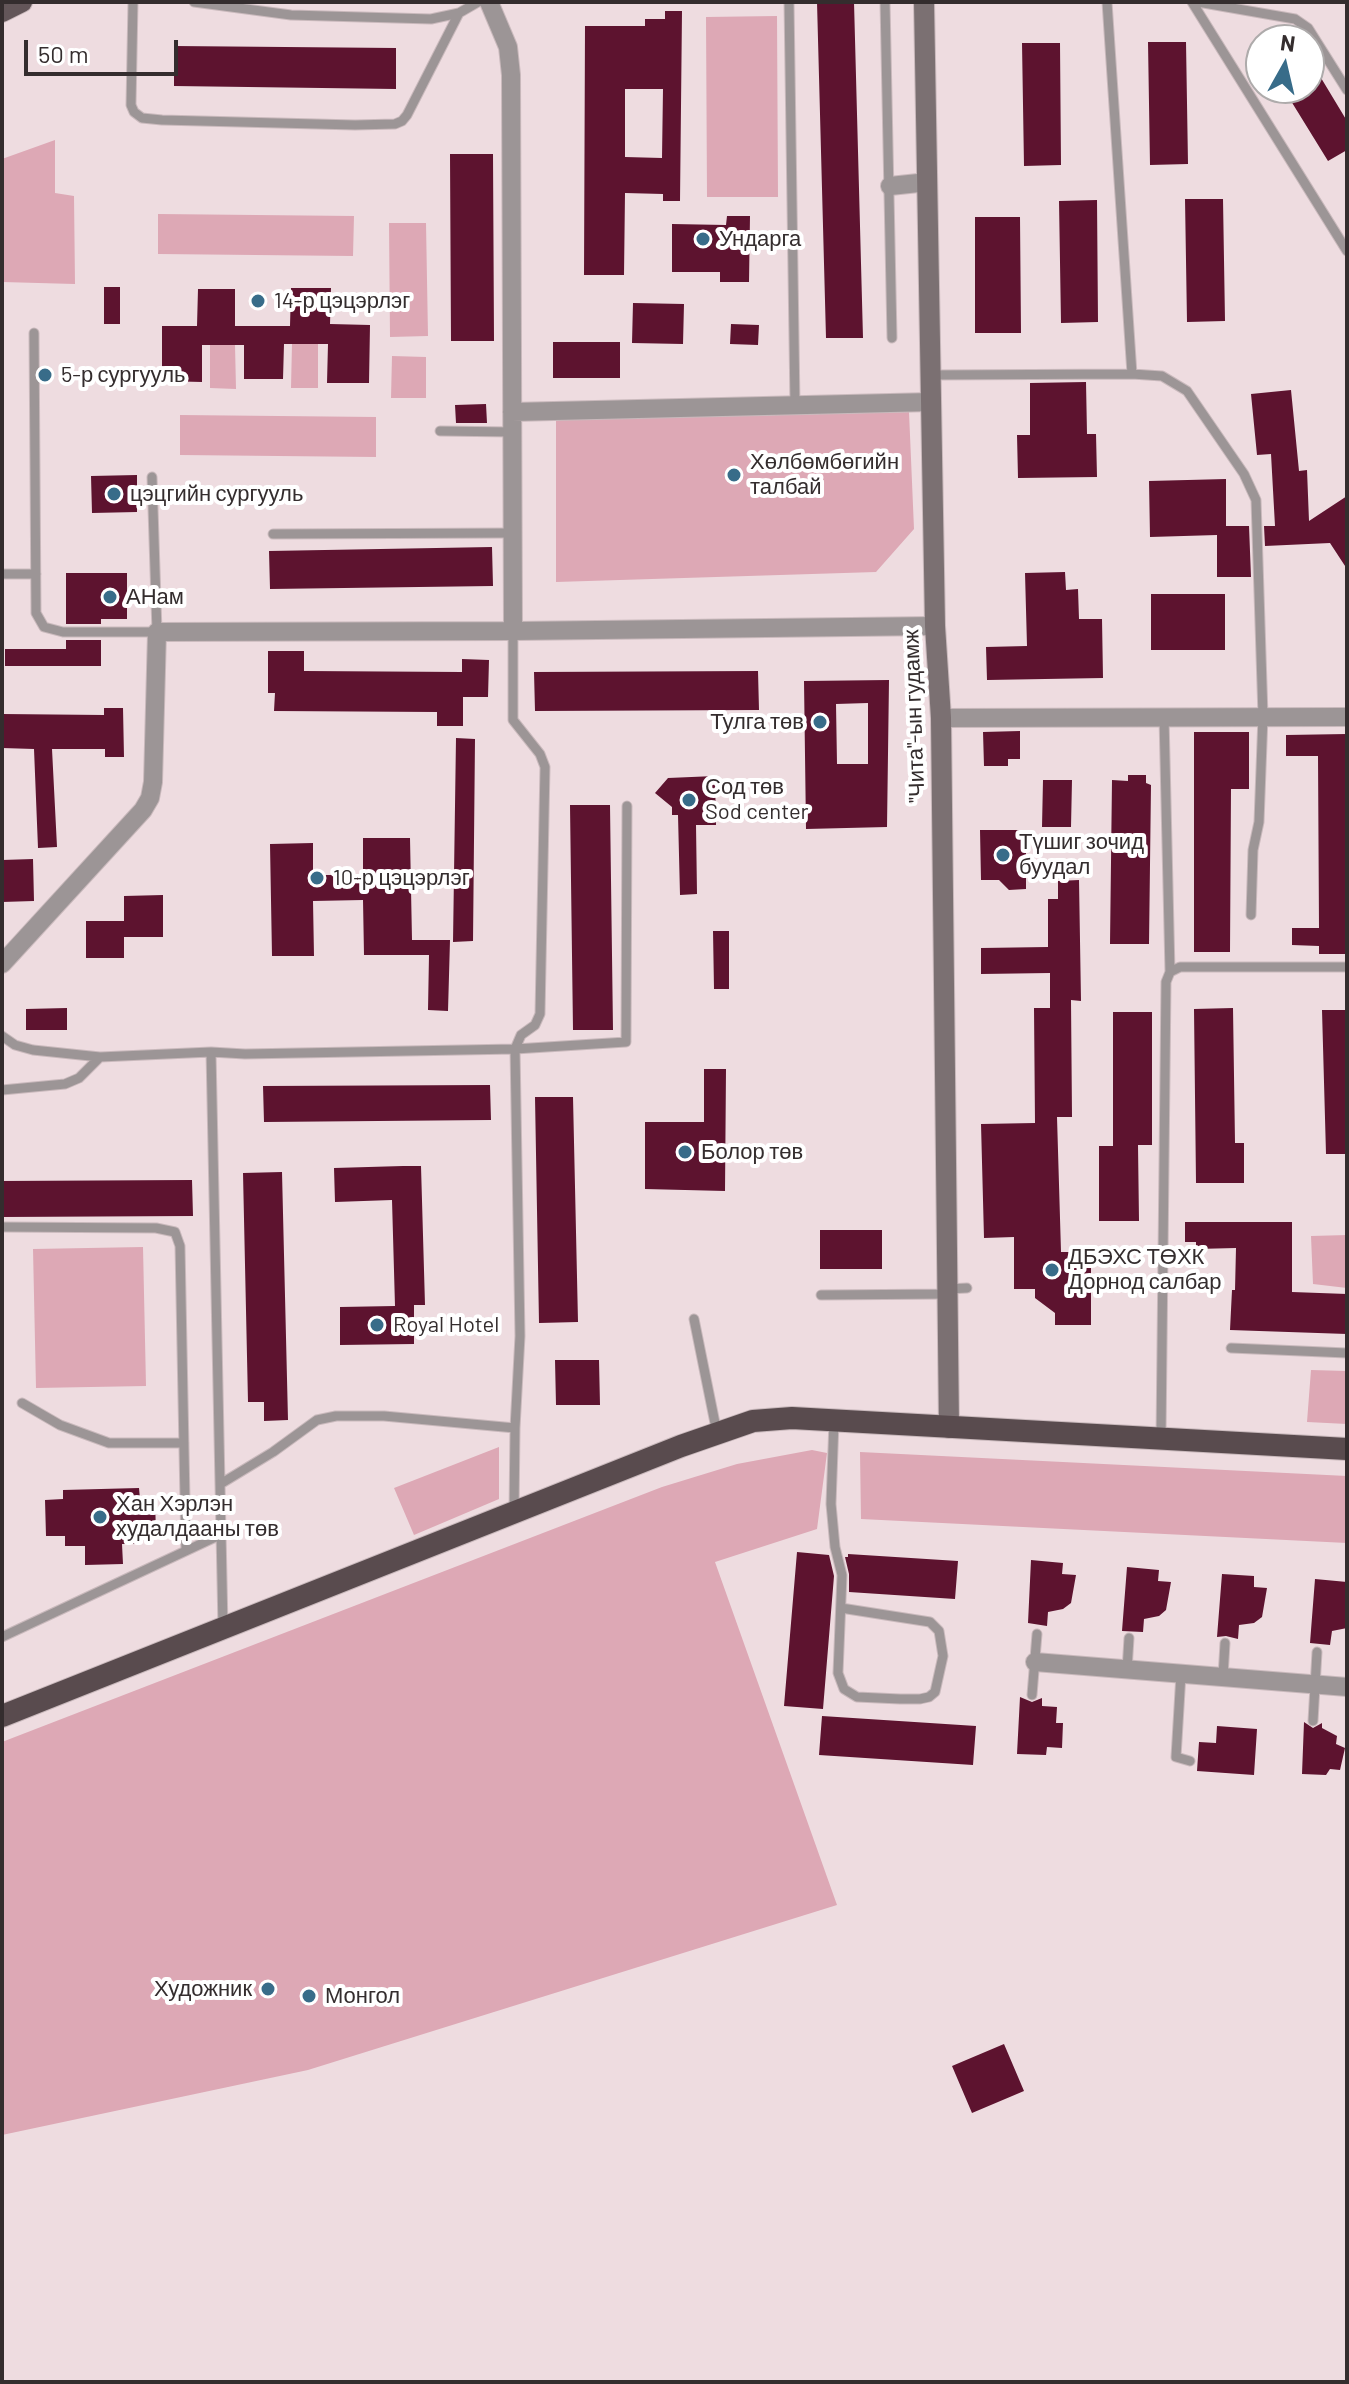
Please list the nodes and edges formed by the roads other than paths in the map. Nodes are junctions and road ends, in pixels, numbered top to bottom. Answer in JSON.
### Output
{"nodes":[{"id":1,"x":22,"y":2,"type":"edge"},
{"id":2,"x":133,"y":2,"type":"edge"},
{"id":3,"x":194,"y":2,"type":"edge"},
{"id":4,"x":478,"y":2,"type":"edge"},
{"id":5,"x":489,"y":2,"type":"edge"},
{"id":6,"x":789,"y":2,"type":"edge"},
{"id":7,"x":885,"y":2,"type":"edge"},
{"id":8,"x":924,"y":2,"type":"edge"},
{"id":9,"x":1107,"y":2,"type":"edge"},
{"id":10,"x":1192,"y":2,"type":"edge"},
{"id":11,"x":1198,"y":2,"type":"edge"},
{"id":12,"x":2,"y":12,"type":"edge"},
{"id":13,"x":459,"y":13,"type":"junction"},
{"id":14,"x":1347,"y":90,"type":"edge"},
{"id":15,"x":928,"y":182,"type":"junction"},
{"id":16,"x":890,"y":186,"type":"junction"},
{"id":17,"x":1347,"y":251,"type":"edge"},
{"id":18,"x":34,"y":333,"type":"dead end"},
{"id":19,"x":892,"y":338,"type":"dead end"},
{"id":20,"x":1132,"y":374,"type":"junction"},
{"id":21,"x":932,"y":375,"type":"junction"},
{"id":22,"x":932,"y":402,"type":"junction"},
{"id":23,"x":795,"y":405,"type":"junction"},
{"id":24,"x":512,"y":410,"type":"junction"},
{"id":25,"x":440,"y":431,"type":"dead end"},
{"id":26,"x":512,"y":432,"type":"junction"},
{"id":27,"x":152,"y":477,"type":"dead end"},
{"id":28,"x":513,"y":533,"type":"junction"},
{"id":29,"x":273,"y":534,"type":"dead end"},
{"id":30,"x":2,"y":574,"type":"edge"},
{"id":31,"x":36,"y":574,"type":"junction"},
{"id":32,"x":935,"y":626,"type":"junction"},
{"id":33,"x":513,"y":631,"type":"junction"},
{"id":34,"x":157,"y":632,"type":"junction"},
{"id":35,"x":1263,"y":716,"type":"junction"},
{"id":36,"x":1164,"y":717,"type":"junction"},
{"id":37,"x":1347,"y":717,"type":"edge"},
{"id":38,"x":941,"y":718,"type":"junction"},
{"id":39,"x":627,"y":806,"type":"dead end"},
{"id":40,"x":1251,"y":915,"type":"dead end"},
{"id":41,"x":2,"y":964,"type":"edge"},
{"id":42,"x":1347,"y":967,"type":"edge"},
{"id":43,"x":1170,"y":972,"type":"junction"},
{"id":44,"x":2,"y":1036,"type":"edge"},
{"id":45,"x":515,"y":1049,"type":"junction"},
{"id":46,"x":211,"y":1052,"type":"junction"},
{"id":47,"x":100,"y":1057,"type":"junction"},
{"id":48,"x":2,"y":1090,"type":"edge"},
{"id":49,"x":2,"y":1227,"type":"edge"},
{"id":50,"x":954,"y":1290,"type":"junction"},
{"id":51,"x":821,"y":1295,"type":"dead end"},
{"id":52,"x":694,"y":1319,"type":"dead end"},
{"id":53,"x":1231,"y":1348,"type":"dead end"},
{"id":54,"x":1347,"y":1353,"type":"edge"},
{"id":55,"x":22,"y":1403,"type":"dead end"},
{"id":56,"x":834,"y":1421,"type":"junction"},
{"id":57,"x":515,"y":1428,"type":"junction"},
{"id":58,"x":949,"y":1428,"type":"junction"},
{"id":59,"x":717,"y":1433,"type":"junction"},
{"id":60,"x":1161,"y":1439,"type":"junction"},
{"id":61,"x":184,"y":1443,"type":"junction"},
{"id":62,"x":1347,"y":1449,"type":"edge"},
{"id":63,"x":222,"y":1483,"type":"junction"},
{"id":64,"x":514,"y":1512,"type":"junction"},
{"id":65,"x":222,"y":1534,"type":"junction"},
{"id":66,"x":186,"y":1551,"type":"junction"},
{"id":67,"x":841,"y":1608,"type":"junction"},
{"id":68,"x":223,"y":1629,"type":"junction"},
{"id":69,"x":1037,"y":1634,"type":"dead end"},
{"id":70,"x":2,"y":1637,"type":"edge"},
{"id":71,"x":1129,"y":1638,"type":"dead end"},
{"id":72,"x":1225,"y":1643,"type":"dead end"},
{"id":73,"x":1317,"y":1652,"type":"dead end"},
{"id":74,"x":1035,"y":1662,"type":"junction"},
{"id":75,"x":1127,"y":1670,"type":"junction"},
{"id":76,"x":1181,"y":1674,"type":"junction"},
{"id":77,"x":1223,"y":1677,"type":"junction"},
{"id":78,"x":1316,"y":1685,"type":"junction"},
{"id":79,"x":1347,"y":1687,"type":"edge"},
{"id":80,"x":1032,"y":1695,"type":"dead end"},
{"id":81,"x":2,"y":1716,"type":"edge"},
{"id":82,"x":1313,"y":1721,"type":"dead end"},
{"id":83,"x":1190,"y":1761,"type":"dead end"}],
"edges":[{"from":1,"to":12,"type":"main road"},
{"from":2,"to":13,"type":"lane"},
{"from":3,"to":13,"type":"lane"},
{"from":4,"to":13,"type":"lane"},
{"from":5,"to":24,"type":"street"},
{"from":6,"to":23,"type":"lane"},
{"from":7,"to":16,"type":"lane"},
{"from":8,"to":15,"type":"main road","name":"\"Чита\"-ын гудамж"},
{"from":9,"to":20,"type":"lane"},
{"from":10,"to":17,"type":"lane"},
{"from":11,"to":14,"type":"lane"},
{"from":15,"to":16,"type":"street"},
{"from":15,"to":21,"type":"main road","name":"\"Чита\"-ын гудамж"},
{"from":16,"to":19,"type":"lane"},
{"from":18,"to":31,"type":"lane"},
{"from":20,"to":21,"type":"lane"},
{"from":20,"to":35,"type":"lane"},
{"from":21,"to":22,"type":"main road","name":"\"Чита\"-ын гудамж"},
{"from":22,"to":23,"type":"street"},
{"from":22,"to":32,"type":"main road","name":"\"Чита\"-ын гудамж"},
{"from":23,"to":24,"type":"street"},
{"from":24,"to":26,"type":"street"},
{"from":25,"to":26,"type":"lane"},
{"from":26,"to":28,"type":"street"},
{"from":27,"to":34,"type":"lane"},
{"from":28,"to":29,"type":"lane"},
{"from":28,"to":33,"type":"street"},
{"from":30,"to":31,"type":"lane"},
{"from":31,"to":34,"type":"lane"},
{"from":32,"to":33,"type":"street"},
{"from":32,"to":38,"type":"main road","name":"\"Чита\"-ын гудамж"},
{"from":33,"to":34,"type":"street"},
{"from":33,"to":45,"type":"lane"},
{"from":34,"to":41,"type":"street"},
{"from":35,"to":36,"type":"street"},
{"from":35,"to":37,"type":"street"},
{"from":35,"to":40,"type":"lane"},
{"from":36,"to":38,"type":"street"},
{"from":36,"to":43,"type":"lane"},
{"from":38,"to":50,"type":"main road","name":"\"Чита\"-ын гудамж"},
{"from":39,"to":45,"type":"lane"},
{"from":42,"to":43,"type":"lane"},
{"from":43,"to":60,"type":"lane"},
{"from":44,"to":47,"type":"lane"},
{"from":45,"to":46,"type":"lane"},
{"from":45,"to":57,"type":"lane"},
{"from":46,"to":47,"type":"lane"},
{"from":46,"to":63,"type":"lane"},
{"from":47,"to":48,"type":"lane"},
{"from":49,"to":61,"type":"lane"},
{"from":50,"to":51,"type":"lane"},
{"from":50,"to":58,"type":"main road","name":"\"Чита\"-ын гудамж"},
{"from":52,"to":59,"type":"lane"},
{"from":53,"to":54,"type":"lane"},
{"from":55,"to":61,"type":"lane"},
{"from":56,"to":58,"type":"highway"},
{"from":56,"to":59,"type":"highway"},
{"from":56,"to":67,"type":"lane"},
{"from":57,"to":63,"type":"lane"},
{"from":57,"to":64,"type":"lane"},
{"from":58,"to":60,"type":"highway"},
{"from":59,"to":64,"type":"highway"},
{"from":60,"to":62,"type":"highway"},
{"from":61,"to":66,"type":"lane"},
{"from":63,"to":65,"type":"lane"},
{"from":64,"to":68,"type":"highway"},
{"from":65,"to":66,"type":"lane"},
{"from":65,"to":68,"type":"lane"},
{"from":66,"to":70,"type":"lane"},
{"from":67,"to":67,"type":"lane"},
{"from":68,"to":81,"type":"highway"},
{"from":69,"to":74,"type":"lane"},
{"from":71,"to":75,"type":"lane"},
{"from":72,"to":77,"type":"lane"},
{"from":73,"to":78,"type":"lane"},
{"from":74,"to":75,"type":"street"},
{"from":74,"to":80,"type":"lane"},
{"from":75,"to":76,"type":"street"},
{"from":76,"to":77,"type":"street"},
{"from":76,"to":83,"type":"lane"},
{"from":77,"to":78,"type":"street"},
{"from":78,"to":79,"type":"street"},
{"from":78,"to":82,"type":"lane"}]}
